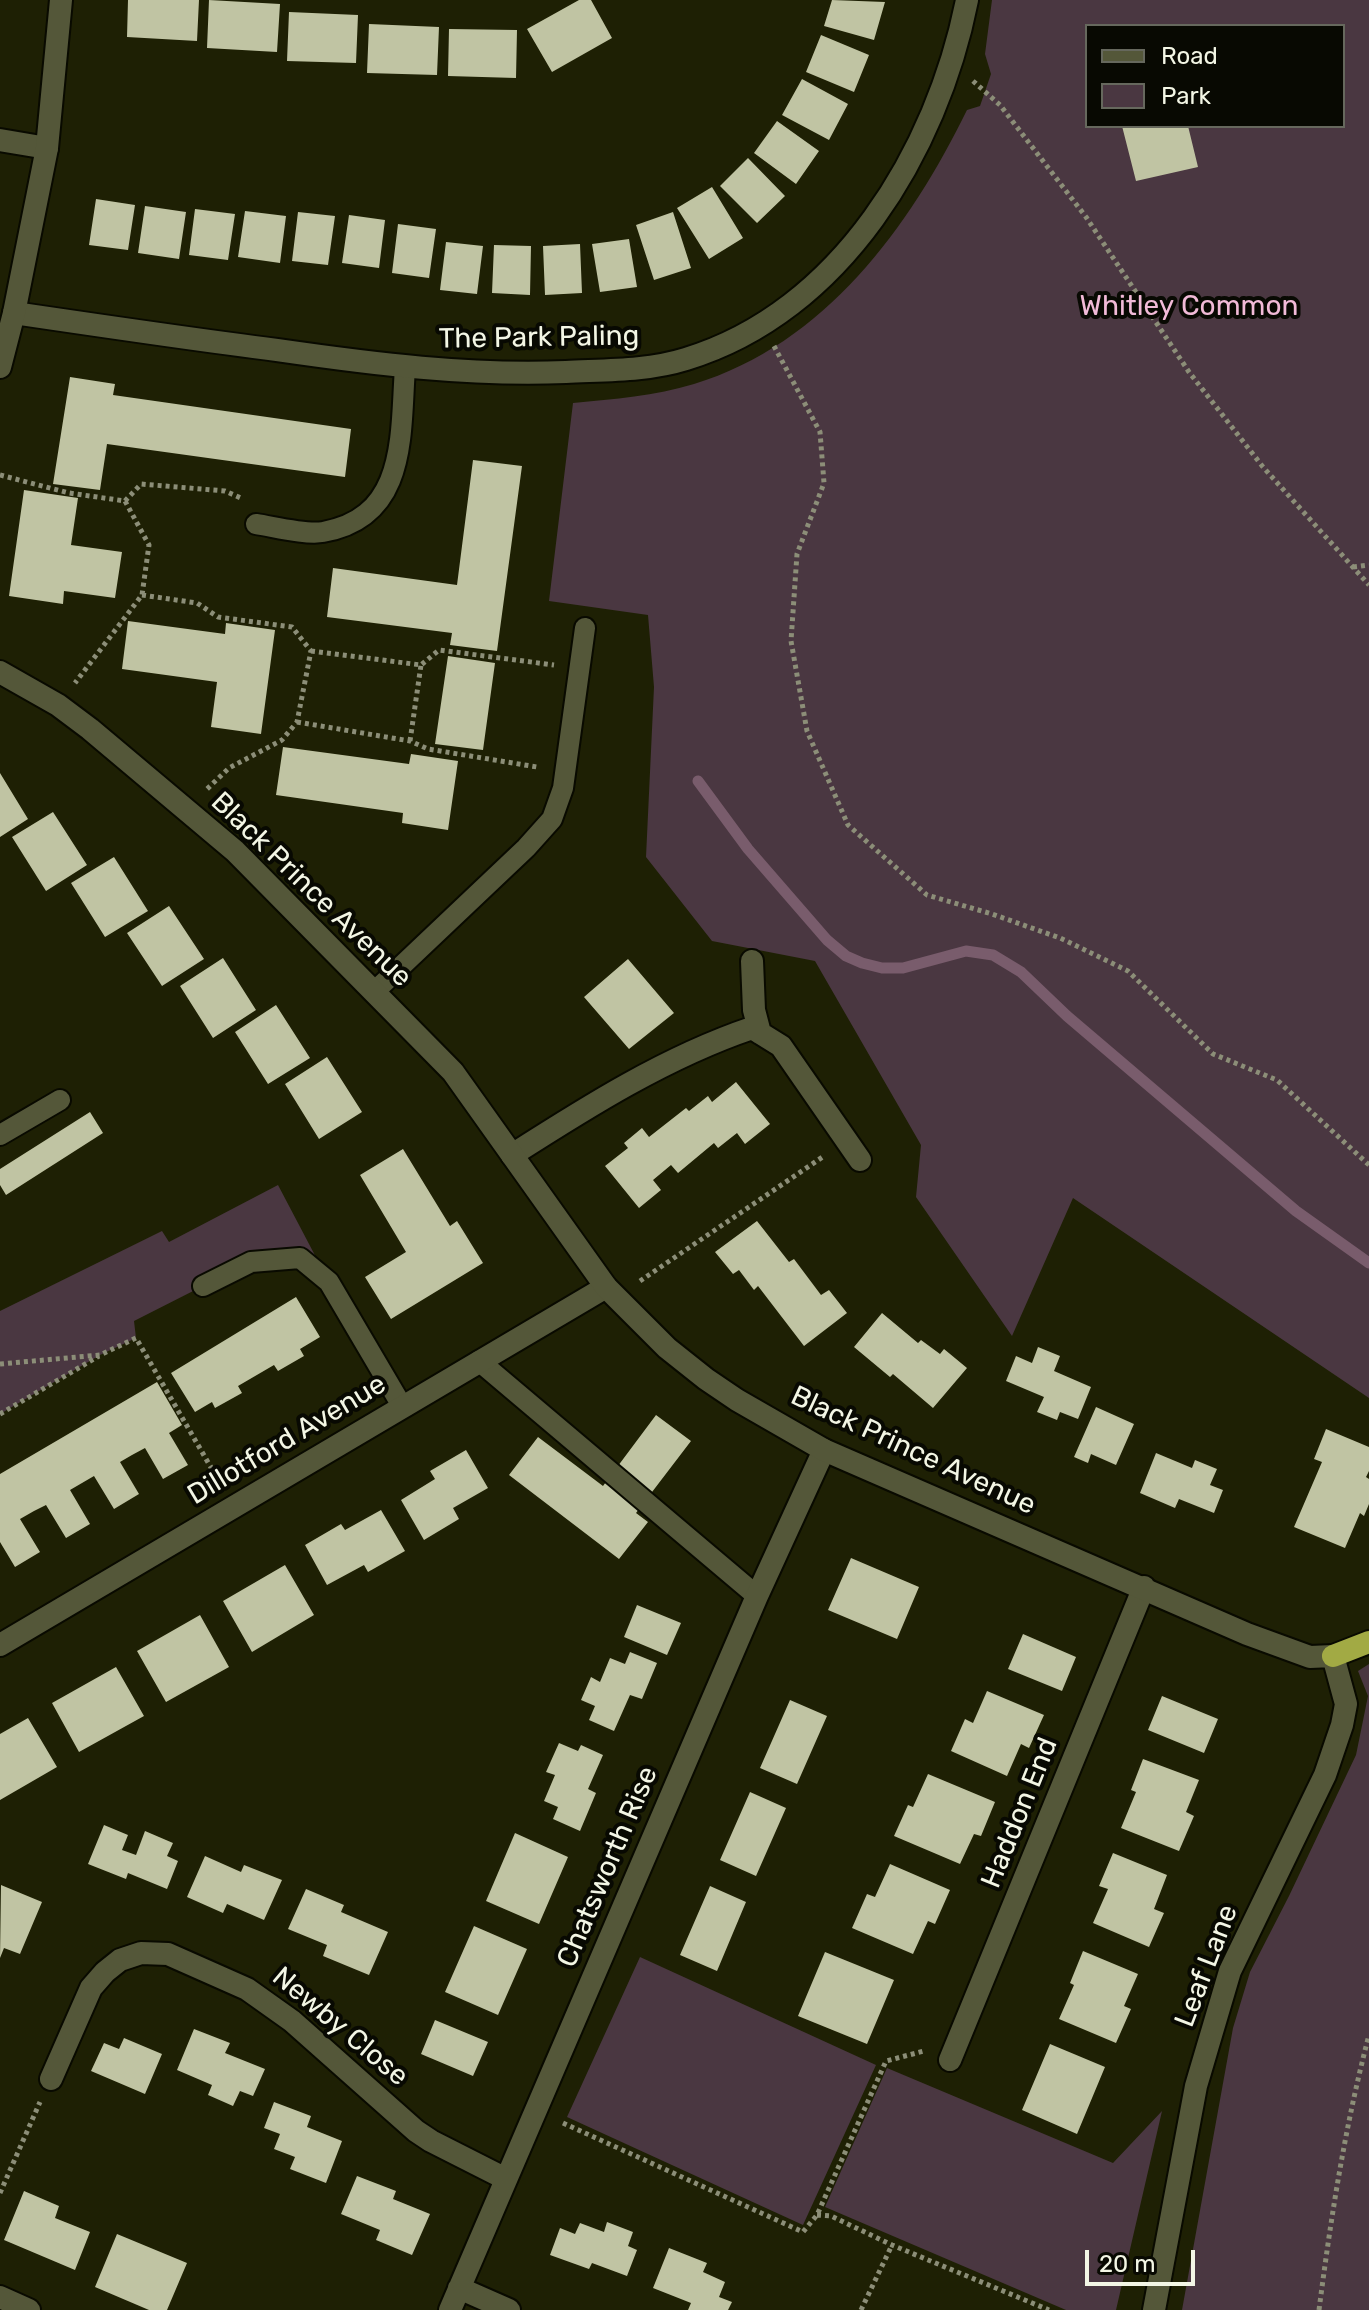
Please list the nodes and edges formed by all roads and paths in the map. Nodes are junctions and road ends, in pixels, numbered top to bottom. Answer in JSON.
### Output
{"nodes":[{"id":1,"x":61,"y":0,"type":"edge"},
{"id":2,"x":967,"y":0,"type":"edge"},
{"id":3,"x":951,"y":63,"type":"junction"},
{"id":4,"x":0,"y":140,"type":"edge"},
{"id":5,"x":47,"y":148,"type":"junction"},
{"id":6,"x":14,"y":313,"type":"junction"},
{"id":7,"x":762,"y":324,"type":"junction"},
{"id":8,"x":0,"y":367,"type":"edge"},
{"id":9,"x":405,"y":368,"type":"junction"},
{"id":10,"x":0,"y":475,"type":"edge"},
{"id":11,"x":125,"y":501,"type":"junction"},
{"id":12,"x":256,"y":524,"type":"joint"},
{"id":13,"x":1369,"y":565,"type":"edge"},
{"id":14,"x":1352,"y":567,"type":"junction"},
{"id":15,"x":1369,"y":585,"type":"edge"},
{"id":16,"x":142,"y":595,"type":"junction"},
{"id":17,"x":585,"y":628,"type":"dead end"},
{"id":18,"x":311,"y":651,"type":"junction"},
{"id":19,"x":421,"y":665,"type":"junction"},
{"id":20,"x":579,"y":668,"type":"junction"},
{"id":21,"x":0,"y":672,"type":"edge"},
{"id":22,"x":58,"y":705,"type":"junction"},
{"id":23,"x":297,"y":722,"type":"junction"},
{"id":24,"x":410,"y":741,"type":"junction"},
{"id":25,"x":566,"y":771,"type":"junction"},
{"id":26,"x":185,"y":811,"type":"junction"},
{"id":27,"x":752,"y":961,"type":"dead end"},
{"id":28,"x":374,"y":992,"type":"junction"},
{"id":29,"x":760,"y":1033,"type":"junction"},
{"id":30,"x":60,"y":1100,"type":"dead end"},
{"id":31,"x":0,"y":1135,"type":"edge"},
{"id":32,"x":846,"y":1141,"type":"junction"},
{"id":33,"x":512,"y":1155,"type":"junction"},
{"id":34,"x":860,"y":1160,"type":"dead end"},
{"id":35,"x":1369,"y":1165,"type":"edge"},
{"id":36,"x":203,"y":1286,"type":"dead end"},
{"id":37,"x":611,"y":1292,"type":"junction"},
{"id":38,"x":100,"y":1355,"type":"junction"},
{"id":39,"x":479,"y":1361,"type":"junction"},
{"id":40,"x":0,"y":1364,"type":"edge"},
{"id":41,"x":402,"y":1406,"type":"junction"},
{"id":42,"x":0,"y":1414,"type":"edge"},
{"id":43,"x":824,"y":1450,"type":"junction"},
{"id":44,"x":234,"y":1508,"type":"junction"},
{"id":45,"x":1144,"y":1587,"type":"junction"},
{"id":46,"x":757,"y":1596,"type":"junction"},
{"id":47,"x":1369,"y":1642,"type":"edge"},
{"id":48,"x":0,"y":1645,"type":"edge"},
{"id":49,"x":1333,"y":1656,"type":"junction"},
{"id":50,"x":1369,"y":2035,"type":"edge"},
{"id":51,"x":954,"y":2052,"type":"joint"},
{"id":52,"x":51,"y":2079,"type":"joint"},
{"id":53,"x":536,"y":2111,"type":"junction"},
{"id":54,"x":506,"y":2179,"type":"junction"},
{"id":55,"x":0,"y":2193,"type":"edge"},
{"id":56,"x":817,"y":2215,"type":"junction"},
{"id":57,"x":892,"y":2245,"type":"junction"},
{"id":58,"x":459,"y":2288,"type":"junction"},
{"id":59,"x":0,"y":2297,"type":"edge"},
{"id":60,"x":29,"y":2310,"type":"edge"},
{"id":61,"x":450,"y":2310,"type":"edge"},
{"id":62,"x":509,"y":2310,"type":"edge"},
{"id":63,"x":861,"y":2310,"type":"edge"},
{"id":64,"x":1049,"y":2310,"type":"edge"},
{"id":65,"x":1154,"y":2310,"type":"edge"},
{"id":66,"x":1319,"y":2310,"type":"edge"}],
"edges":[{"from":1,"to":5,"type":"street"},
{"from":2,"to":3,"type":"street","name":"The Park Paling"},
{"from":3,"to":7,"type":"street","name":"The Park Paling"},
{"from":3,"to":14,"type":"path"},
{"from":4,"to":5,"type":"street"},
{"from":5,"to":6,"type":"street"},
{"from":6,"to":8,"type":"street"},
{"from":6,"to":9,"type":"street","name":"The Park Paling"},
{"from":7,"to":9,"type":"street","name":"The Park Paling"},
{"from":7,"to":35,"type":"path"},
{"from":9,"to":12,"type":"lane"},
{"from":10,"to":11,"type":"path"},
{"from":11,"to":12,"type":"path"},
{"from":11,"to":16,"type":"path"},
{"from":13,"to":14,"type":"path"},
{"from":14,"to":15,"type":"path"},
{"from":16,"to":18,"type":"path"},
{"from":16,"to":22,"type":"path"},
{"from":17,"to":20,"type":"lane"},
{"from":18,"to":19,"type":"path"},
{"from":18,"to":23,"type":"path"},
{"from":19,"to":20,"type":"path"},
{"from":19,"to":24,"type":"path"},
{"from":20,"to":25,"type":"lane"},
{"from":21,"to":22,"type":"street","name":"Black Prince Avenue"},
{"from":22,"to":26,"type":"street","name":"Black Prince Avenue"},
{"from":23,"to":24,"type":"path"},
{"from":23,"to":26,"type":"path"},
{"from":24,"to":25,"type":"path"},
{"from":25,"to":28,"type":"lane"},
{"from":26,"to":28,"type":"street","name":"Black Prince Avenue"},
{"from":27,"to":29,"type":"street"},
{"from":28,"to":33,"type":"street","name":"Black Prince Avenue"},
{"from":29,"to":32,"type":"street"},
{"from":29,"to":33,"type":"street"},
{"from":30,"to":31,"type":"lane"},
{"from":32,"to":34,"type":"street"},
{"from":32,"to":37,"type":"path"},
{"from":33,"to":37,"type":"street","name":"Black Prince Avenue"},
{"from":36,"to":41,"type":"lane"},
{"from":37,"to":39,"type":"street","name":"Dillotford Avenue"},
{"from":37,"to":43,"type":"street","name":"Black Prince Avenue"},
{"from":38,"to":40,"type":"path"},
{"from":38,"to":42,"type":"path"},
{"from":38,"to":44,"type":"path"},
{"from":39,"to":41,"type":"street","name":"Dillotford Avenue"},
{"from":39,"to":46,"type":"lane"},
{"from":41,"to":44,"type":"street","name":"Dillotford Avenue"},
{"from":43,"to":45,"type":"street","name":"Black Prince Avenue"},
{"from":43,"to":46,"type":"street","name":"Chatsworth Rise"},
{"from":44,"to":48,"type":"street","name":"Dillotford Avenue"},
{"from":45,"to":49,"type":"street","name":"Black Prince Avenue"},
{"from":45,"to":51,"type":"street","name":"Haddon End"},
{"from":46,"to":53,"type":"street","name":"Chatsworth Rise"},
{"from":47,"to":49,"type":"highway"},
{"from":49,"to":65,"type":"street","name":"Leaf Lane"},
{"from":50,"to":66,"type":"path"},
{"from":51,"to":56,"type":"path"},
{"from":52,"to":54,"type":"street","name":"Newby Close"},
{"from":52,"to":55,"type":"path"},
{"from":53,"to":54,"type":"street","name":"Chatsworth Rise"},
{"from":53,"to":56,"type":"path"},
{"from":54,"to":58,"type":"street","name":"Chatsworth Rise"},
{"from":56,"to":57,"type":"path"},
{"from":57,"to":63,"type":"path"},
{"from":57,"to":64,"type":"path"},
{"from":58,"to":61,"type":"street","name":"Chatsworth Rise"},
{"from":58,"to":62,"type":"street"},
{"from":59,"to":60,"type":"street"}]}
